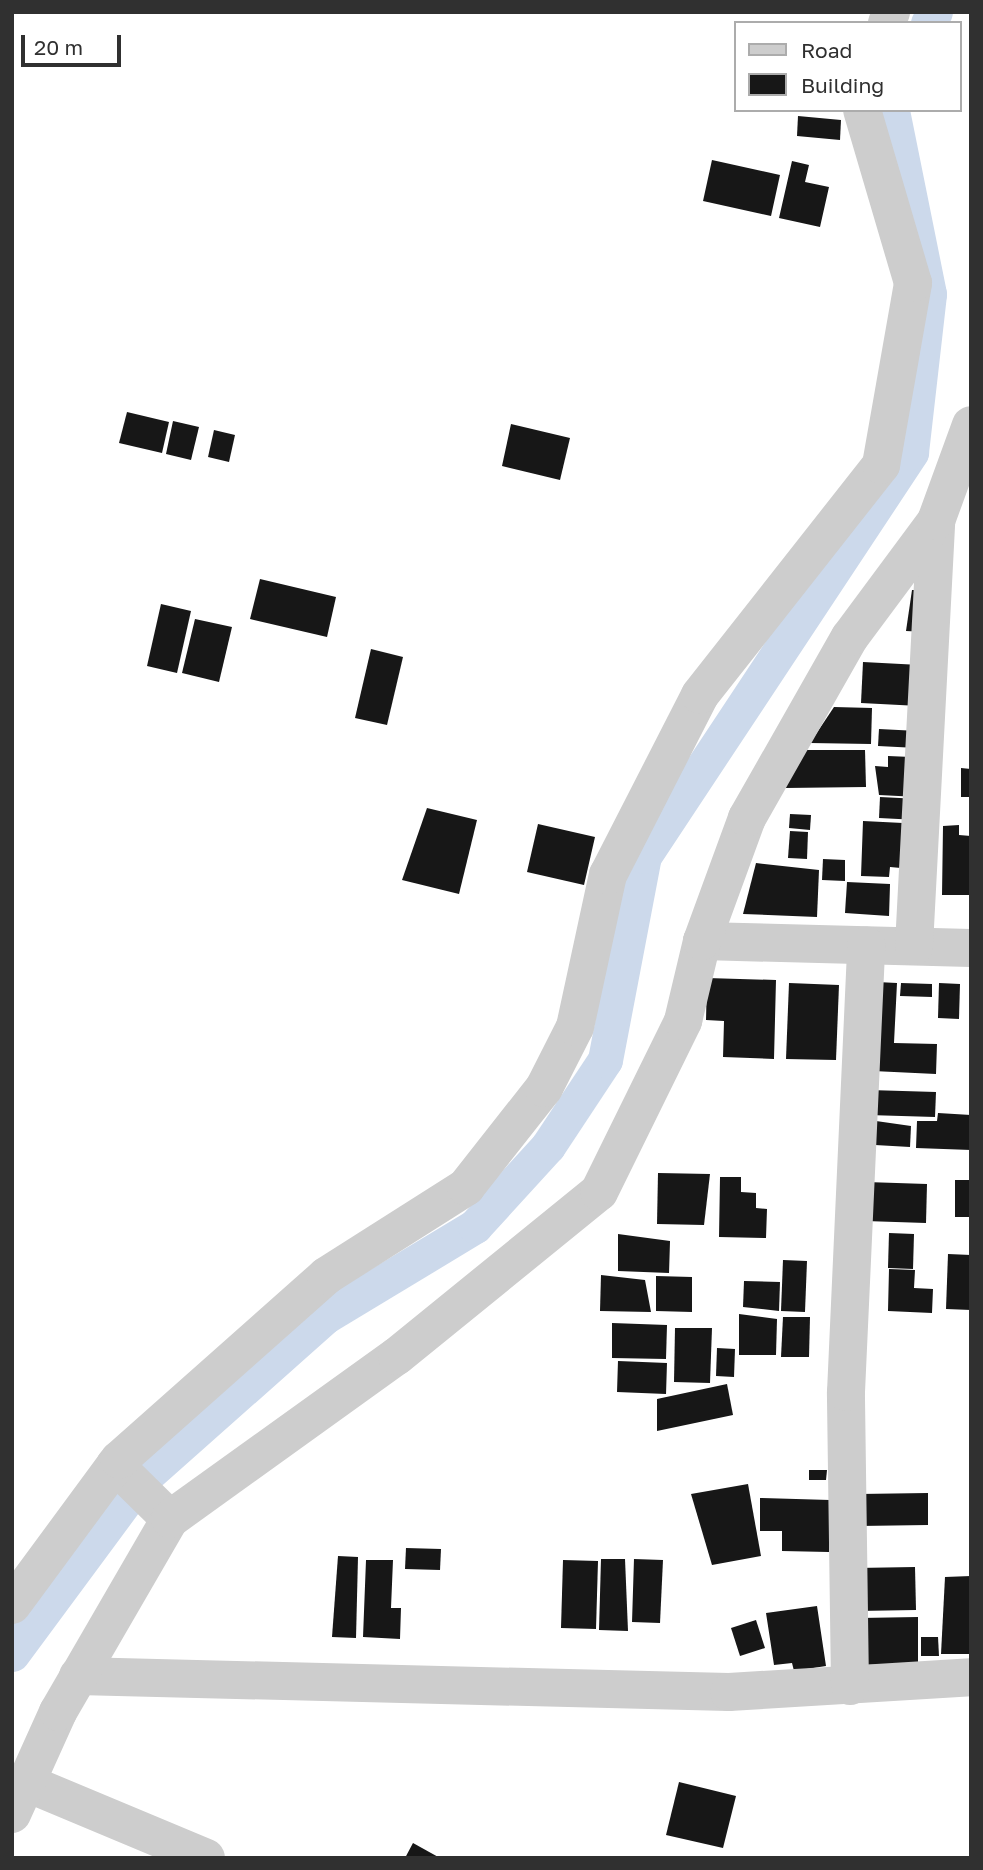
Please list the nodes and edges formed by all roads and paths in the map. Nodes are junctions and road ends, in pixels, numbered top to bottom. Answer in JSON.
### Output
{"nodes":[{"id":1,"x":863,"y":112,"type":"edge"},
{"id":2,"x":971,"y":425,"type":"edge"},
{"id":3,"x":936,"y":521,"type":"junction"},
{"id":4,"x":702,"y":941,"type":"junction"},
{"id":5,"x":866,"y":945,"type":"junction"},
{"id":6,"x":914,"y":946,"type":"junction"},
{"id":7,"x":971,"y":948,"type":"edge"},
{"id":8,"x":115,"y":1465,"type":"junction"},
{"id":9,"x":170,"y":1519,"type":"junction"},
{"id":10,"x":12,"y":1605,"type":"edge"},
{"id":11,"x":78,"y":1676,"type":"junction"},
{"id":12,"x":971,"y":1678,"type":"edge"},
{"id":13,"x":850,"y":1686,"type":"junction"},
{"id":14,"x":20,"y":1799,"type":"edge"},
{"id":15,"x":206,"y":1858,"type":"edge"}],
"edges":[{"from":1,"to":8,"type":"street"},
{"from":2,"to":3,"type":"street"},
{"from":3,"to":4,"type":"street"},
{"from":3,"to":6,"type":"street"},
{"from":4,"to":5,"type":"street"},
{"from":4,"to":9,"type":"street"},
{"from":5,"to":6,"type":"street"},
{"from":5,"to":13,"type":"street"},
{"from":6,"to":7,"type":"street"},
{"from":8,"to":9,"type":"street"},
{"from":8,"to":10,"type":"street"},
{"from":9,"to":11,"type":"street"},
{"from":11,"to":13,"type":"street"},
{"from":11,"to":14,"type":"street"},
{"from":12,"to":13,"type":"street"},
{"from":14,"to":15,"type":"street"}]}
